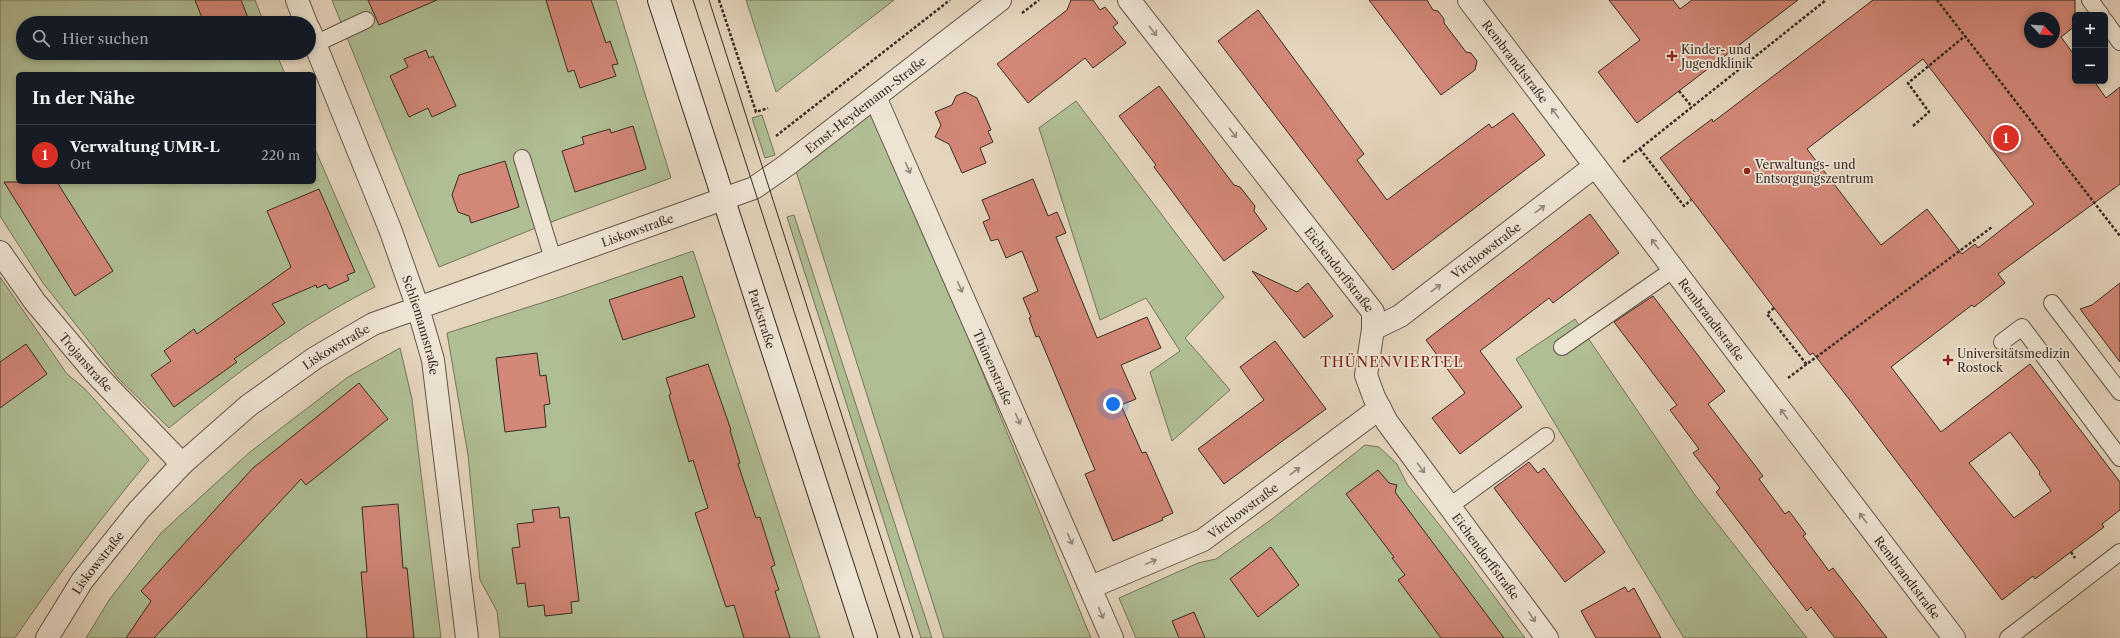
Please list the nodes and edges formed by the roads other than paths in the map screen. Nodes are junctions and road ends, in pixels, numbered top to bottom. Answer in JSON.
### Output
{"nodes":[{"id":1,"x":297,"y":0,"type":"edge"},
{"id":2,"x":659,"y":0,"type":"edge"},
{"id":3,"x":1000,"y":0,"type":"edge"},
{"id":4,"x":1129,"y":0,"type":"edge"},
{"id":5,"x":1469,"y":0,"type":"edge"},
{"id":6,"x":2090,"y":0,"type":"edge"},
{"id":7,"x":2098,"y":12,"type":"edge"},
{"id":8,"x":303,"y":16,"type":"edge"},
{"id":9,"x":366,"y":20,"type":"dead end"},
{"id":10,"x":2108,"y":25,"type":"edge"},
{"id":11,"x":316,"y":36,"type":"edge"},
{"id":12,"x":2120,"y":42,"type":"edge"},
{"id":13,"x":316,"y":47,"type":"edge"},
{"id":14,"x":875,"y":97,"type":"junction"},
{"id":15,"x":522,"y":158,"type":"dead end"},
{"id":16,"x":1600,"y":172,"type":"junction"},
{"id":17,"x":723,"y":198,"type":"junction"},
{"id":18,"x":0,"y":252,"type":"edge"},
{"id":19,"x":553,"y":259,"type":"junction"},
{"id":20,"x":1674,"y":269,"type":"junction"},
{"id":21,"x":2052,"y":303,"type":"dead end"},
{"id":22,"x":418,"y":308,"type":"junction"},
{"id":23,"x":1373,"y":329,"type":"junction"},
{"id":24,"x":2002,"y":342,"type":"dead end"},
{"id":25,"x":1562,"y":347,"type":"dead end"},
{"id":26,"x":2120,"y":392,"type":"edge"},
{"id":27,"x":1380,"y":408,"type":"junction"},
{"id":28,"x":1546,"y":436,"type":"dead end"},
{"id":29,"x":2120,"y":458,"type":"edge"},
{"id":30,"x":182,"y":464,"type":"junction"},
{"id":31,"x":1450,"y":506,"type":"junction"},
{"id":32,"x":2120,"y":552,"type":"edge"},
{"id":33,"x":1091,"y":587,"type":"junction"},
{"id":34,"x":47,"y":638,"type":"edge"},
{"id":35,"x":467,"y":638,"type":"edge"},
{"id":36,"x":866,"y":638,"type":"edge"},
{"id":37,"x":1112,"y":638,"type":"edge"},
{"id":38,"x":1547,"y":638,"type":"edge"},
{"id":39,"x":1954,"y":638,"type":"edge"},
{"id":40,"x":2008,"y":638,"type":"edge"}],
"edges":[{"from":1,"to":8,"type":"street"},
{"from":2,"to":17,"type":"street","name":"Parkstraße"},
{"from":3,"to":14,"type":"street","name":"Ernst-Heydemann-Straße"},
{"from":4,"to":23,"type":"street","name":"Eichendorffstraße","one_way":true},
{"from":16,"to":5,"type":"street","name":"Rembrandtstraße","one_way":true},
{"from":6,"to":7,"type":"lane"},
{"from":9,"to":11,"type":"lane"},
{"from":10,"to":12,"type":"lane"},
{"from":13,"to":22,"type":"street","name":"Schliemannstraße"},
{"from":14,"to":17,"type":"street","name":"Ernst-Heydemann-Straße"},
{"from":14,"to":33,"type":"street","name":"Thünenstraße","one_way":true},
{"from":15,"to":19,"type":"lane"},
{"from":20,"to":16,"type":"street","name":"Rembrandtstraße","one_way":true},
{"from":23,"to":16,"type":"street","name":"Virchowstraße","one_way":true},
{"from":17,"to":19,"type":"street","name":"Liskowstraße"},
{"from":17,"to":36,"type":"street","name":"Parkstraße"},
{"from":18,"to":30,"type":"street","name":"Trojanstraße"},
{"from":19,"to":22,"type":"street","name":"Liskowstraße"},
{"from":20,"to":25,"type":"lane"},
{"from":39,"to":20,"type":"street","name":"Rembrandtstraße","one_way":true},
{"from":21,"to":26,"type":"lane"},
{"from":22,"to":30,"type":"street","name":"Liskowstraße"},
{"from":22,"to":35,"type":"street","name":"Schliemannstraße"},
{"from":23,"to":27,"type":"street","name":"Eichendorffstraße"},
{"from":24,"to":29,"type":"lane"},
{"from":27,"to":31,"type":"street","name":"Eichendorffstraße","one_way":true},
{"from":33,"to":27,"type":"street","name":"Virchowstraße","one_way":true},
{"from":28,"to":31,"type":"lane"},
{"from":30,"to":34,"type":"street","name":"Liskowstraße"},
{"from":31,"to":38,"type":"street","name":"Eichendorffstraße","one_way":true},
{"from":32,"to":40,"type":"lane"},
{"from":33,"to":37,"type":"street","name":"Thünenstraße","one_way":true}]}
